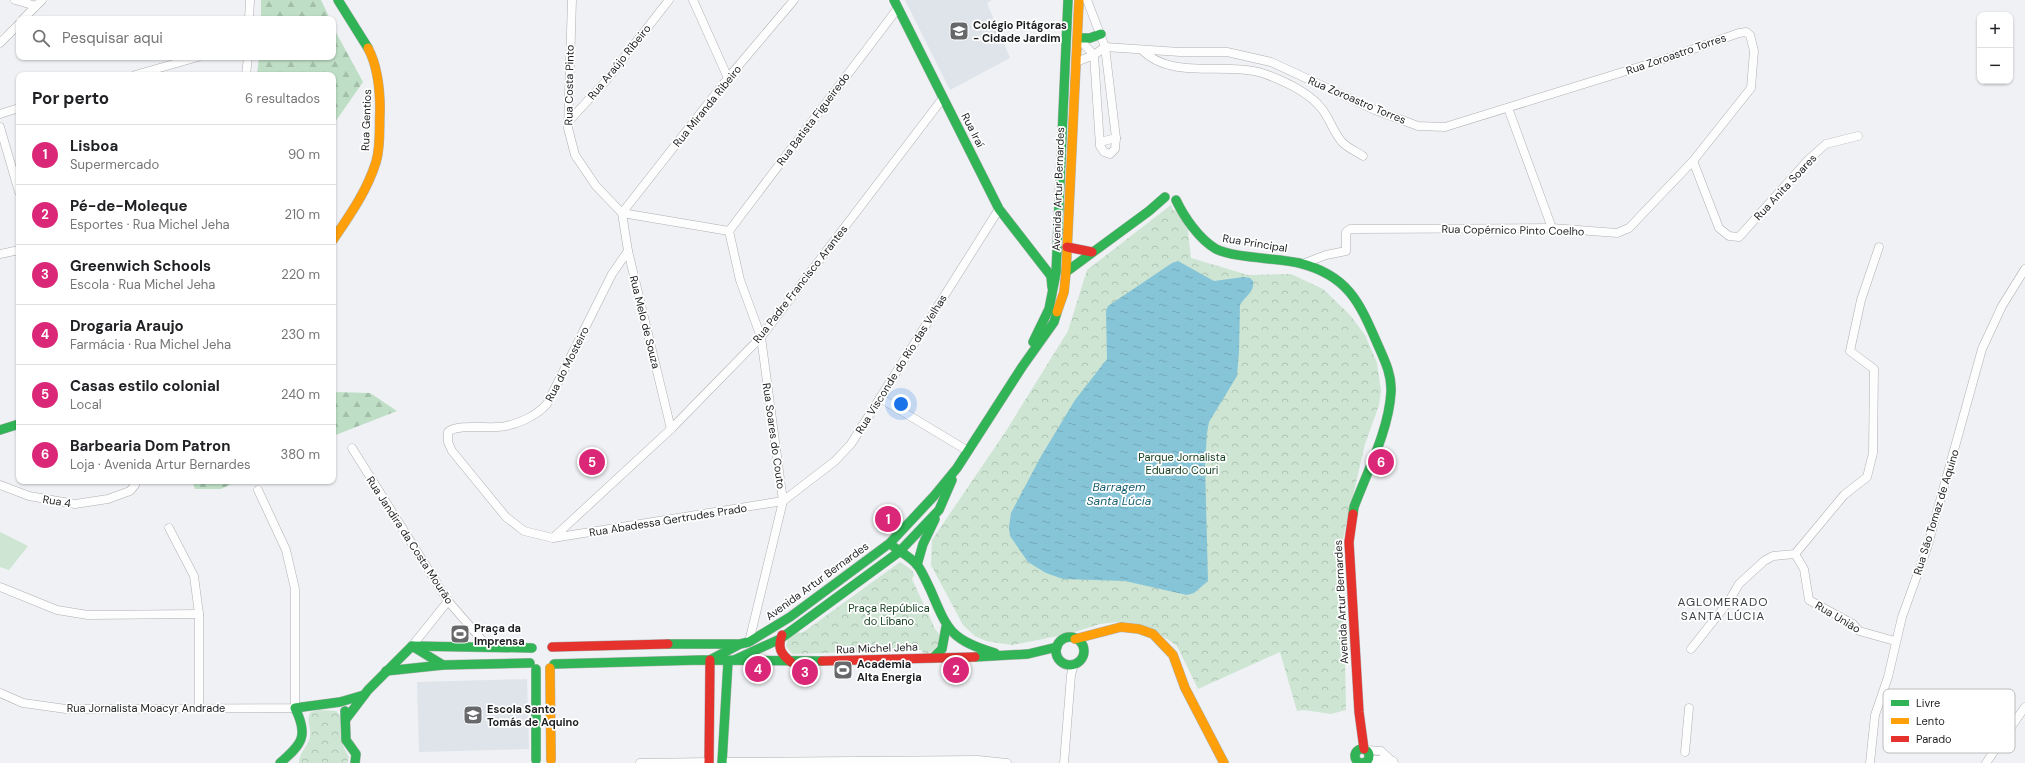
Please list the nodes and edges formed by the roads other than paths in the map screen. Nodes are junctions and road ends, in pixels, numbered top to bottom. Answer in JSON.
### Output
{"nodes":[{"id":1,"x":15,"y":0,"type":"edge"},
{"id":2,"x":250,"y":0,"type":"edge"},
{"id":3,"x":338,"y":0,"type":"edge"},
{"id":4,"x":572,"y":0,"type":"edge"},
{"id":5,"x":669,"y":0,"type":"edge"},
{"id":6,"x":693,"y":0,"type":"edge"},
{"id":7,"x":1068,"y":0,"type":"edge"},
{"id":8,"x":1079,"y":0,"type":"edge"},
{"id":9,"x":1087,"y":0,"type":"edge"},
{"id":10,"x":790,"y":2,"type":"edge"},
{"id":11,"x":39,"y":3,"type":"edge"},
{"id":12,"x":896,"y":4,"type":"edge"},
{"id":13,"x":27,"y":16,"type":"edge"},
{"id":14,"x":249,"y":16,"type":"edge"},
{"id":15,"x":1068,"y":17,"type":"junction"},
{"id":16,"x":16,"y":27,"type":"edge"},
{"id":17,"x":1101,"y":34,"type":"junction"},
{"id":18,"x":1750,"y":35,"type":"joint"},
{"id":19,"x":1078,"y":38,"type":"junction"},
{"id":20,"x":0,"y":43,"type":"edge"},
{"id":21,"x":1105,"y":47,"type":"junction"},
{"id":22,"x":1142,"y":50,"type":"junction"},
{"id":23,"x":1094,"y":55,"type":"junction"},
{"id":24,"x":188,"y":60,"type":"edge"},
{"id":25,"x":248,"y":60,"type":"edge"},
{"id":26,"x":1076,"y":62,"type":"junction"},
{"id":27,"x":146,"y":72,"type":"edge"},
{"id":28,"x":246,"y":72,"type":"edge"},
{"id":29,"x":728,"y":78,"type":"junction"},
{"id":30,"x":944,"y":98,"type":"junction"},
{"id":31,"x":1508,"y":108,"type":"junction"},
{"id":32,"x":16,"y":109,"type":"edge"},
{"id":33,"x":0,"y":114,"type":"edge"},
{"id":34,"x":568,"y":122,"type":"junction"},
{"id":35,"x":0,"y":128,"type":"edge"},
{"id":36,"x":1858,"y":136,"type":"dead end"},
{"id":37,"x":1116,"y":138,"type":"junction"},
{"id":38,"x":1100,"y":142,"type":"junction"},
{"id":39,"x":1363,"y":156,"type":"dead end"},
{"id":40,"x":1693,"y":161,"type":"junction"},
{"id":41,"x":16,"y":182,"type":"edge"},
{"id":42,"x":999,"y":209,"type":"junction"},
{"id":43,"x":622,"y":213,"type":"junction"},
{"id":44,"x":1552,"y":228,"type":"junction"},
{"id":45,"x":729,"y":231,"type":"junction"},
{"id":46,"x":336,"y":236,"type":"edge"},
{"id":47,"x":1067,"y":247,"type":"junction"},
{"id":48,"x":1879,"y":247,"type":"dead end"},
{"id":49,"x":16,"y":251,"type":"edge"},
{"id":50,"x":628,"y":251,"type":"junction"},
{"id":51,"x":1092,"y":252,"type":"junction"},
{"id":52,"x":0,"y":254,"type":"edge"},
{"id":53,"x":1057,"y":254,"type":"junction"},
{"id":54,"x":1293,"y":261,"type":"joint"},
{"id":55,"x":1042,"y":263,"type":"junction"},
{"id":56,"x":1304,"y":263,"type":"junction"},
{"id":57,"x":2025,"y":269,"type":"edge"},
{"id":58,"x":1066,"y":272,"type":"junction"},
{"id":59,"x":1056,"y":273,"type":"junction"},
{"id":60,"x":1064,"y":292,"type":"junction"},
{"id":61,"x":1053,"y":295,"type":"junction"},
{"id":62,"x":761,"y":337,"type":"junction"},
{"id":63,"x":1022,"y":367,"type":"junction"},
{"id":64,"x":880,"y":398,"type":"junction"},
{"id":65,"x":16,"y":425,"type":"edge"},
{"id":66,"x":671,"y":429,"type":"junction"},
{"id":67,"x":0,"y":430,"type":"edge"},
{"id":68,"x":352,"y":448,"type":"dead end"},
{"id":69,"x":968,"y":451,"type":"junction"},
{"id":70,"x":957,"y":468,"type":"junction"},
{"id":71,"x":134,"y":484,"type":"edge"},
{"id":72,"x":0,"y":485,"type":"edge"},
{"id":73,"x":258,"y":490,"type":"dead end"},
{"id":74,"x":784,"y":501,"type":"junction"},
{"id":75,"x":939,"y":510,"type":"junction"},
{"id":76,"x":169,"y":528,"type":"dead end"},
{"id":77,"x":553,"y":538,"type":"junction"},
{"id":78,"x":890,"y":543,"type":"junction"},
{"id":79,"x":900,"y":552,"type":"junction"},
{"id":80,"x":1795,"y":554,"type":"junction"},
{"id":81,"x":917,"y":565,"type":"junction"},
{"id":82,"x":0,"y":587,"type":"edge"},
{"id":83,"x":448,"y":602,"type":"junction"},
{"id":84,"x":199,"y":614,"type":"junction"},
{"id":85,"x":790,"y":617,"type":"junction"},
{"id":86,"x":946,"y":627,"type":"junction"},
{"id":87,"x":780,"y":639,"type":"junction"},
{"id":88,"x":1078,"y":641,"type":"junction"},
{"id":89,"x":1895,"y":641,"type":"junction"},
{"id":90,"x":749,"y":642,"type":"junction"},
{"id":91,"x":740,"y":644,"type":"junction"},
{"id":92,"x":542,"y":645,"type":"junction"},
{"id":93,"x":412,"y":646,"type":"junction"},
{"id":94,"x":488,"y":647,"type":"junction"},
{"id":95,"x":1057,"y":647,"type":"junction"},
{"id":96,"x":1691,"y":649,"type":"dead end"},
{"id":97,"x":1028,"y":654,"type":"junction"},
{"id":98,"x":1009,"y":656,"type":"junction"},
{"id":99,"x":1058,"y":657,"type":"junction"},
{"id":100,"x":933,"y":658,"type":"junction"},
{"id":101,"x":710,"y":660,"type":"junction"},
{"id":102,"x":728,"y":662,"type":"junction"},
{"id":103,"x":791,"y":662,"type":"junction"},
{"id":104,"x":1071,"y":664,"type":"junction"},
{"id":105,"x":443,"y":665,"type":"junction"},
{"id":106,"x":533,"y":666,"type":"junction"},
{"id":107,"x":552,"y":666,"type":"junction"},
{"id":108,"x":386,"y":671,"type":"junction"},
{"id":109,"x":1884,"y":689,"type":"edge"},
{"id":110,"x":1883,"y":692,"type":"edge"},
{"id":111,"x":0,"y":693,"type":"edge"},
{"id":112,"x":365,"y":695,"type":"junction"},
{"id":113,"x":340,"y":702,"type":"junction"},
{"id":114,"x":309,"y":705,"type":"junction"},
{"id":115,"x":2025,"y":707,"type":"edge"},
{"id":116,"x":199,"y":708,"type":"junction"},
{"id":117,"x":295,"y":708,"type":"junction"},
{"id":118,"x":1689,"y":708,"type":"dead end"},
{"id":119,"x":301,"y":719,"type":"junction"},
{"id":120,"x":346,"y":719,"type":"junction"},
{"id":121,"x":2015,"y":721,"type":"edge"},
{"id":122,"x":293,"y":751,"type":"junction"},
{"id":123,"x":1685,"y":752,"type":"dead end"},
{"id":124,"x":1993,"y":753,"type":"edge"},
{"id":125,"x":1363,"y":758,"type":"edge"},
{"id":126,"x":536,"y":762,"type":"edge"},
{"id":127,"x":552,"y":762,"type":"edge"},
{"id":128,"x":709,"y":762,"type":"edge"},
{"id":129,"x":722,"y":762,"type":"edge"},
{"id":130,"x":1394,"y":762,"type":"edge"},
{"id":131,"x":280,"y":763,"type":"edge"},
{"id":132,"x":294,"y":763,"type":"edge"},
{"id":133,"x":355,"y":763,"type":"edge"},
{"id":134,"x":640,"y":763,"type":"edge"},
{"id":135,"x":1007,"y":763,"type":"edge"},
{"id":136,"x":1064,"y":763,"type":"edge"},
{"id":137,"x":1224,"y":763,"type":"edge"},
{"id":138,"x":1870,"y":763,"type":"edge"},
{"id":139,"x":1986,"y":763,"type":"edge"}],
"edges":[{"from":1,"to":11,"type":"street"},
{"from":2,"to":14,"type":"street"},
{"from":3,"to":46,"type":"street","name":"Rua Gentios"},
{"from":4,"to":34,"type":"street","name":"Rua Costa Pinto"},
{"from":5,"to":34,"type":"street","name":"Rua Araújo Ribeiro"},
{"from":6,"to":29,"type":"street"},
{"from":7,"to":15,"type":"street","name":"Avenida Artur Bernardes"},
{"from":8,"to":19,"type":"street","name":"Avenida Artur Bernardes"},
{"from":9,"to":17,"type":"street"},
{"from":10,"to":29,"type":"street","name":"Rua Miranda Ribeiro"},
{"from":11,"to":13,"type":"street"},
{"from":12,"to":30,"type":"street","name":"Rua Iraí"},
{"from":12,"to":45,"type":"street","name":"Rua Batista Figueiredo"},
{"from":15,"to":19,"type":"street"},
{"from":15,"to":53,"type":"street","name":"Avenida Artur Bernardes"},
{"from":16,"to":20,"type":"street"},
{"from":17,"to":19,"type":"street"},
{"from":17,"to":21,"type":"street"},
{"from":18,"to":31,"type":"street","name":"Rua Zoroastro Torres"},
{"from":18,"to":40,"type":"street","name":"Rua Copérnico Pinto Coelho"},
{"from":19,"to":23,"type":"street"},
{"from":19,"to":26,"type":"street","name":"Avenida Artur Bernardes"},
{"from":21,"to":22,"type":"street","name":"Rua Zoroastro Torres"},
{"from":21,"to":23,"type":"street"},
{"from":21,"to":37,"type":"street"},
{"from":22,"to":31,"type":"street","name":"Rua Zoroastro Torres"},
{"from":22,"to":39,"type":"street"},
{"from":23,"to":26,"type":"street"},
{"from":23,"to":38,"type":"street"},
{"from":24,"to":27,"type":"street"},
{"from":25,"to":28,"type":"street"},
{"from":26,"to":47,"type":"street","name":"Avenida Artur Bernardes"},
{"from":29,"to":43,"type":"street","name":"Rua Miranda Ribeiro"},
{"from":30,"to":42,"type":"street","name":"Rua Iraí"},
{"from":30,"to":62,"type":"street","name":"Rua Padre Francisco Arantes"},
{"from":31,"to":44,"type":"street"},
{"from":32,"to":33,"type":"street"},
{"from":34,"to":43,"type":"street","name":"Rua Costa Pinto"},
{"from":35,"to":41,"type":"street"},
{"from":36,"to":40,"type":"street","name":"Rua Anita Soares"},
{"from":37,"to":38,"type":"street"},
{"from":37,"to":38,"type":"street"},
{"from":40,"to":44,"type":"street","name":"Rua Copérnico Pinto Coelho"},
{"from":42,"to":55,"type":"street","name":"Rua Iraí"},
{"from":42,"to":64,"type":"street","name":"Rua Visconde do Rio das Velhas"},
{"from":43,"to":45,"type":"street"},
{"from":43,"to":50,"type":"street","name":"Rua Melo de Souza"},
{"from":44,"to":56,"type":"street","name":"Rua Copérnico Pinto Coelho"},
{"from":45,"to":62,"type":"street","name":"Rua Soares do Couto"},
{"from":47,"to":51,"type":"street"},
{"from":47,"to":58,"type":"street","name":"Avenida Artur Bernardes"},
{"from":48,"to":80,"type":"street"},
{"from":49,"to":52,"type":"street"},
{"from":50,"to":66,"type":"street","name":"Rua Melo de Souza"},
{"from":50,"to":77,"type":"street","name":"Rua do Mosteiro"},
{"from":51,"to":54,"type":"street","name":"Rua Principal"},
{"from":51,"to":58,"type":"street"},
{"from":53,"to":55,"type":"street"},
{"from":53,"to":59,"type":"street","name":"Avenida Artur Bernardes"},
{"from":54,"to":56,"type":"street","name":"Avenida Artur Bernardes"},
{"from":55,"to":59,"type":"street"},
{"from":55,"to":61,"type":"street","name":"Rua Iraí"},
{"from":56,"to":125,"type":"street","name":"Avenida Artur Bernardes"},
{"from":57,"to":89,"type":"street","name":"Rua São Tomaz de Aquino"},
{"from":58,"to":60,"type":"street","name":"Avenida Artur Bernardes"},
{"from":59,"to":60,"type":"street"},
{"from":59,"to":61,"type":"street","name":"Avenida Artur Bernardes"},
{"from":60,"to":63,"type":"street","name":"Avenida Artur Bernardes"},
{"from":61,"to":63,"type":"street","name":"Avenida Artur Bernardes"},
{"from":62,"to":66,"type":"street","name":"Rua Padre Francisco Arantes"},
{"from":62,"to":74,"type":"street","name":"Rua Soares do Couto"},
{"from":63,"to":69,"type":"street","name":"Avenida Artur Bernardes"},
{"from":64,"to":69,"type":"street"},
{"from":64,"to":74,"type":"street","name":"Rua Visconde do Rio das Velhas"},
{"from":65,"to":67,"type":"street"},
{"from":66,"to":77,"type":"street","name":"Rua Padre Francisco Arantes"},
{"from":68,"to":83,"type":"street","name":"Rua Jandira da Costa Mourão"},
{"from":69,"to":70,"type":"street","name":"Avenida Artur Bernardes"},
{"from":70,"to":75,"type":"street","name":"Avenida Artur Bernardes"},
{"from":70,"to":78,"type":"street","name":"Avenida Artur Bernardes"},
{"from":71,"to":72,"type":"street","name":"Rua 4"},
{"from":73,"to":117,"type":"street"},
{"from":74,"to":77,"type":"street","name":"Rua Abadessa Gertrudes Prado"},
{"from":74,"to":90,"type":"street","name":"Rua Soares do Couto"},
{"from":75,"to":79,"type":"street","name":"Avenida Artur Bernardes"},
{"from":75,"to":81,"type":"street"},
{"from":76,"to":84,"type":"street"},
{"from":78,"to":79,"type":"street"},
{"from":78,"to":85,"type":"street","name":"Avenida Artur Bernardes"},
{"from":79,"to":81,"type":"street"},
{"from":79,"to":87,"type":"street","name":"Avenida Artur Bernardes"},
{"from":80,"to":89,"type":"street","name":"Rua União"},
{"from":80,"to":96,"type":"street"},
{"from":81,"to":86,"type":"street"},
{"from":82,"to":84,"type":"street"},
{"from":83,"to":93,"type":"street"},
{"from":83,"to":94,"type":"street","name":"Rua Jandira da Costa Mourão"},
{"from":84,"to":116,"type":"street"},
{"from":85,"to":87,"type":"street"},
{"from":85,"to":90,"type":"street","name":"Avenida Artur Bernardes"},
{"from":86,"to":98,"type":"street"},
{"from":86,"to":100,"type":"street"},
{"from":87,"to":102,"type":"street","name":"Avenida Artur Bernardes"},
{"from":87,"to":103,"type":"street"},
{"from":88,"to":95,"type":"street"},
{"from":88,"to":104,"type":"street"},
{"from":88,"to":137,"type":"street"},
{"from":89,"to":109,"type":"street","name":"Rua São Tomaz de Aquino"},
{"from":90,"to":91,"type":"street","name":"Avenida Artur Bernardes"},
{"from":91,"to":92,"type":"street"},
{"from":91,"to":101,"type":"street","name":"Avenida Artur Bernardes"},
{"from":92,"to":94,"type":"street"},
{"from":92,"to":106,"type":"street"},
{"from":92,"to":107,"type":"street"},
{"from":93,"to":94,"type":"street"},
{"from":93,"to":105,"type":"street"},
{"from":93,"to":108,"type":"street"},
{"from":95,"to":97,"type":"street","name":"Rua Michel Jeha"},
{"from":95,"to":99,"type":"street"},
{"from":97,"to":98,"type":"street","name":"Rua Michel Jeha"},
{"from":97,"to":99,"type":"street","name":"Rua Michel Jeha"},
{"from":98,"to":100,"type":"street","name":"Rua Michel Jeha"},
{"from":99,"to":104,"type":"street"},
{"from":100,"to":103,"type":"street","name":"Rua Michel Jeha"},
{"from":101,"to":102,"type":"street","name":"Rua Michel Jeha"},
{"from":101,"to":107,"type":"street","name":"Rua Michel Jeha"},
{"from":101,"to":128,"type":"street"},
{"from":102,"to":103,"type":"street","name":"Rua Michel Jeha"},
{"from":102,"to":129,"type":"street"},
{"from":104,"to":136,"type":"street"},
{"from":105,"to":106,"type":"street"},
{"from":105,"to":108,"type":"street"},
{"from":106,"to":107,"type":"street"},
{"from":106,"to":126,"type":"street"},
{"from":107,"to":127,"type":"street"},
{"from":108,"to":112,"type":"street"},
{"from":110,"to":138,"type":"street","name":"Rua São Tomaz de Aquino"},
{"from":111,"to":116,"type":"street","name":"Rua Jornalista Moacyr Andrade"},
{"from":112,"to":113,"type":"street"},
{"from":112,"to":120,"type":"street"},
{"from":113,"to":114,"type":"street"},
{"from":113,"to":120,"type":"street"},
{"from":114,"to":117,"type":"street"},
{"from":114,"to":119,"type":"street"},
{"from":115,"to":121,"type":"street"},
{"from":116,"to":117,"type":"street","name":"Rua Jornalista Moacyr Andrade"},
{"from":117,"to":119,"type":"street"},
{"from":118,"to":123,"type":"street"},
{"from":119,"to":122,"type":"street"},
{"from":120,"to":133,"type":"street"},
{"from":122,"to":131,"type":"street"},
{"from":122,"to":132,"type":"street"},
{"from":124,"to":139,"type":"street"},
{"from":125,"to":130,"type":"street"},
{"from":126,"to":127,"type":"street"},
{"from":128,"to":134,"type":"street"},
{"from":129,"to":135,"type":"street"}]}
